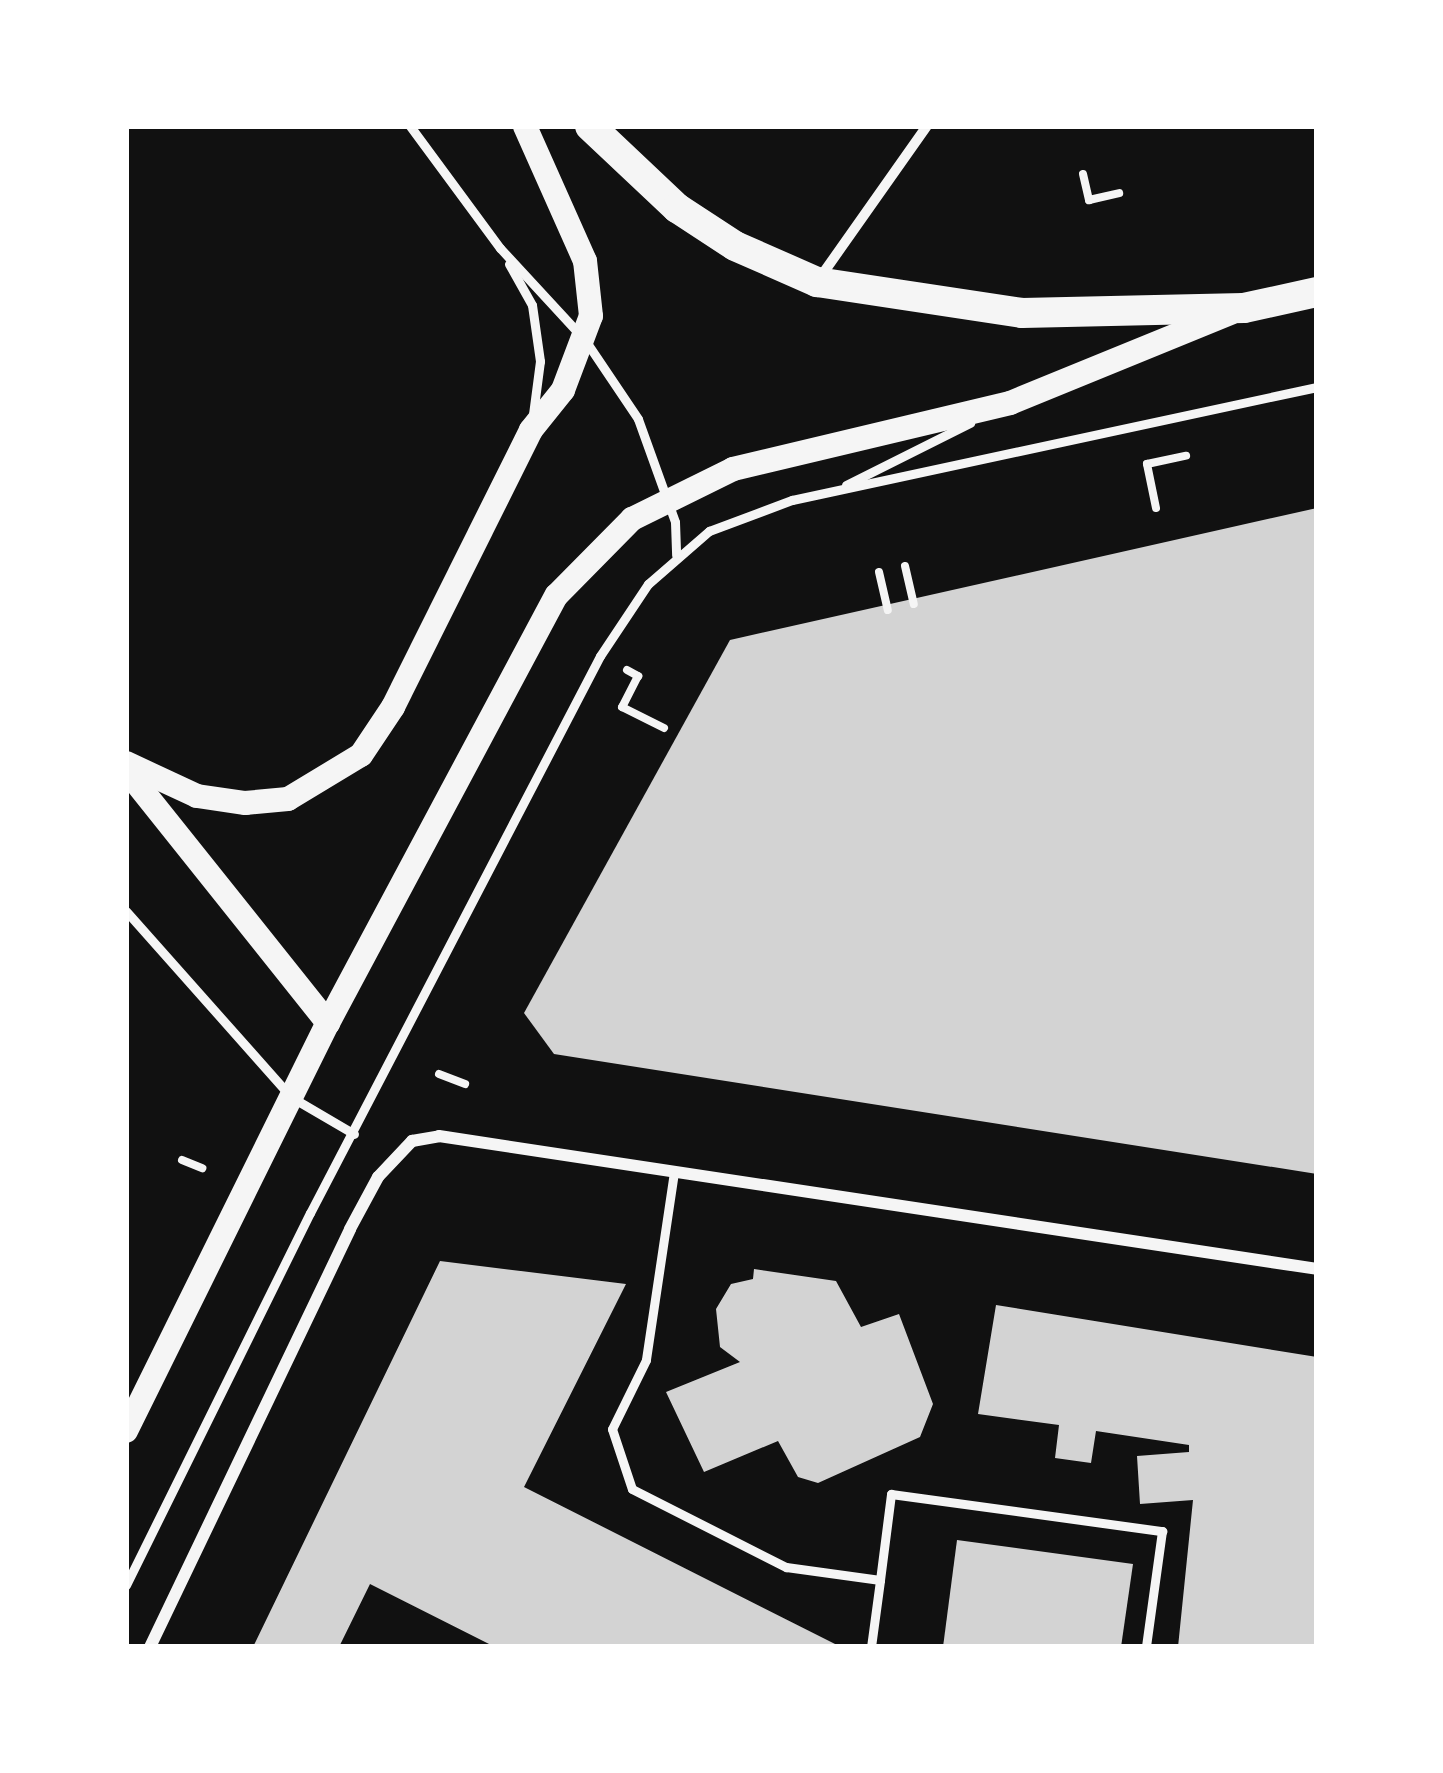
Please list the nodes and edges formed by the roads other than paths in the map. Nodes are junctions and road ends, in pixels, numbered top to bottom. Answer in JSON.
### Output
{"nodes":[{"id":1,"x":410,"y":126,"type":"edge"},
{"id":2,"x":525,"y":126,"type":"edge"},
{"id":3,"x":590,"y":126,"type":"edge"},
{"id":4,"x":927,"y":126,"type":"edge"},
{"id":5,"x":500,"y":248,"type":"junction"},
{"id":6,"x":817,"y":282,"type":"junction"},
{"id":7,"x":1317,"y":292,"type":"edge"},
{"id":8,"x":1244,"y":308,"type":"junction"},
{"id":9,"x":585,"y":340,"type":"junction"},
{"id":10,"x":1317,"y":387,"type":"edge"},
{"id":11,"x":1010,"y":403,"type":"junction"},
{"id":12,"x":531,"y":430,"type":"junction"},
{"id":13,"x":830,"y":492,"type":"junction"},
{"id":14,"x":668,"y":496,"type":"junction"},
{"id":15,"x":676,"y":555,"type":"junction"},
{"id":16,"x":126,"y":767,"type":"edge"},
{"id":17,"x":126,"y":796,"type":"edge"},
{"id":18,"x":154,"y":806,"type":"junction"},
{"id":19,"x":126,"y":911,"type":"edge"},
{"id":20,"x":328,"y":1023,"type":"junction"},
{"id":21,"x":291,"y":1097,"type":"junction"},
{"id":22,"x":354,"y":1134,"type":"junction"},
{"id":23,"x":674,"y":1172,"type":"junction"},
{"id":24,"x":1317,"y":1269,"type":"edge"},
{"id":25,"x":126,"y":1431,"type":"edge"},
{"id":26,"x":880,"y":1580,"type":"junction"},
{"id":27,"x":126,"y":1585,"type":"edge"},
{"id":28,"x":150,"y":1647,"type":"edge"},
{"id":29,"x":871,"y":1647,"type":"edge"},
{"id":30,"x":1146,"y":1647,"type":"edge"}],
"edges":[{"from":1,"to":5,"type":"lane"},
{"from":2,"to":9,"type":"main road"},
{"from":3,"to":6,"type":"main road"},
{"from":4,"to":6,"type":"street"},
{"from":5,"to":9,"type":"lane"},
{"from":5,"to":12,"type":"lane"},
{"from":6,"to":8,"type":"main road"},
{"from":7,"to":8,"type":"main road"},
{"from":8,"to":11,"type":"main road"},
{"from":9,"to":12,"type":"main road"},
{"from":9,"to":14,"type":"lane"},
{"from":10,"to":13,"type":"lane"},
{"from":11,"to":13,"type":"lane"},
{"from":11,"to":14,"type":"main road"},
{"from":12,"to":16,"type":"main road"},
{"from":13,"to":15,"type":"lane"},
{"from":14,"to":15,"type":"lane"},
{"from":14,"to":20,"type":"main road"},
{"from":15,"to":22,"type":"lane"},
{"from":16,"to":18,"type":"main road"},
{"from":17,"to":18,"type":"lane"},
{"from":18,"to":20,"type":"main road"},
{"from":19,"to":21,"type":"lane"},
{"from":20,"to":21,"type":"main road"},
{"from":21,"to":22,"type":"lane"},
{"from":21,"to":25,"type":"main road"},
{"from":22,"to":27,"type":"lane"},
{"from":23,"to":24,"type":"street"},
{"from":23,"to":26,"type":"lane"},
{"from":23,"to":28,"type":"street"},
{"from":26,"to":29,"type":"lane"},
{"from":26,"to":30,"type":"lane"}]}
